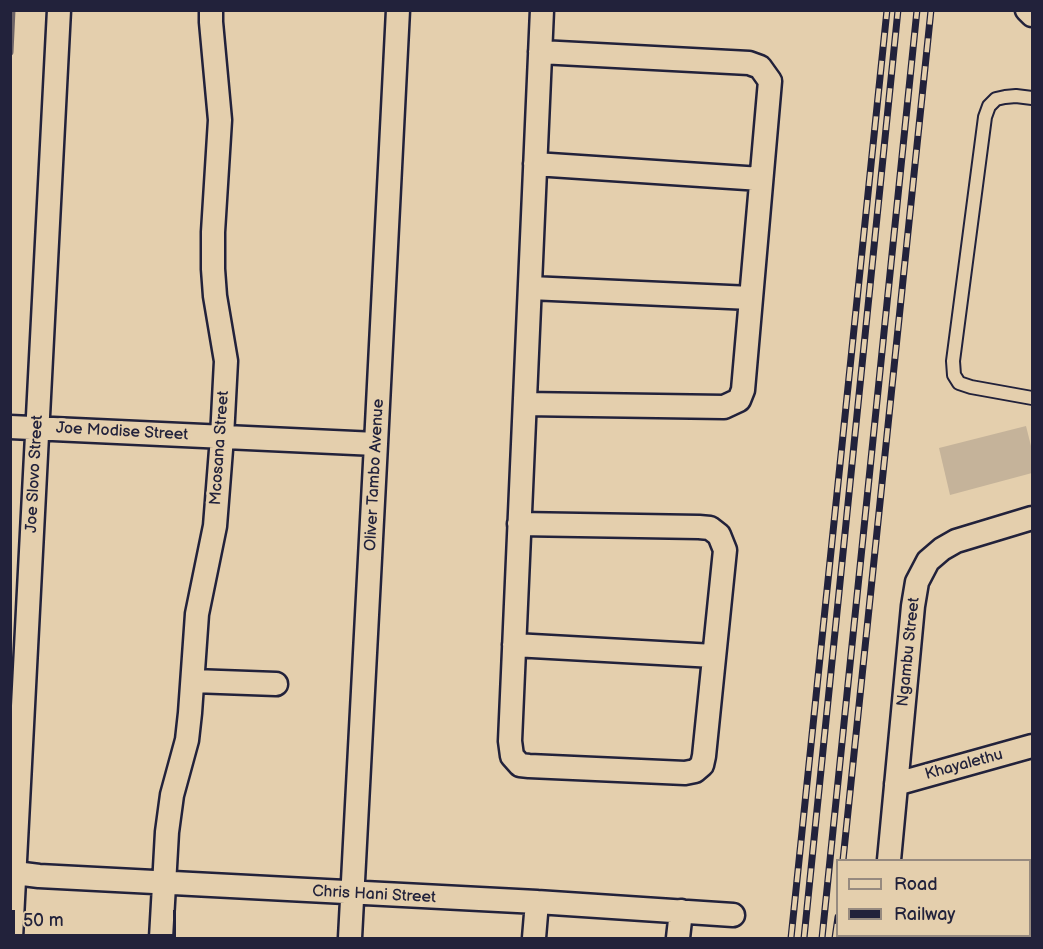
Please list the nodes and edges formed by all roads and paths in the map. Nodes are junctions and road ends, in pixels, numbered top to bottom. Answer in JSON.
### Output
{"nodes":[{"id":1,"x":59,"y":10,"type":"edge"},
{"id":2,"x":211,"y":10,"type":"edge"},
{"id":3,"x":398,"y":10,"type":"edge"},
{"id":4,"x":542,"y":10,"type":"edge"},
{"id":5,"x":1027,"y":10,"type":"edge"},
{"id":6,"x":1032,"y":15,"type":"edge"},
{"id":7,"x":540,"y":52,"type":"junction"},
{"id":8,"x":1032,"y":98,"type":"edge"},
{"id":9,"x":535,"y":164,"type":"junction"},
{"id":10,"x":761,"y":179,"type":"junction"},
{"id":11,"x":530,"y":288,"type":"junction"},
{"id":12,"x":751,"y":298,"type":"junction"},
{"id":13,"x":1032,"y":398,"type":"edge"},
{"id":14,"x":525,"y":404,"type":"junction"},
{"id":15,"x":10,"y":427,"type":"edge"},
{"id":16,"x":37,"y":428,"type":"junction"},
{"id":17,"x":222,"y":436,"type":"junction"},
{"id":18,"x":376,"y":444,"type":"junction"},
{"id":19,"x":1032,"y":518,"type":"edge"},
{"id":20,"x":519,"y":524,"type":"junction"},
{"id":21,"x":514,"y":645,"type":"junction"},
{"id":22,"x":714,"y":656,"type":"junction"},
{"id":23,"x":193,"y":681,"type":"junction"},
{"id":24,"x":276,"y":684,"type":"dead end"},
{"id":25,"x":1032,"y":746,"type":"edge"},
{"id":26,"x":896,"y":784,"type":"junction"},
{"id":27,"x":889,"y":859,"type":"edge"},
{"id":28,"x":15,"y":873,"type":"junction"},
{"id":29,"x":164,"y":883,"type":"junction"},
{"id":30,"x":352,"y":894,"type":"junction"},
{"id":31,"x":537,"y":902,"type":"junction"},
{"id":32,"x":681,"y":911,"type":"junction"},
{"id":33,"x":733,"y":915,"type":"dead end"},
{"id":34,"x":11,"y":939,"type":"edge"},
{"id":35,"x":160,"y":939,"type":"edge"},
{"id":36,"x":350,"y":939,"type":"edge"},
{"id":37,"x":534,"y":939,"type":"edge"},
{"id":38,"x":678,"y":939,"type":"edge"}],
"edges":[{"from":1,"to":16,"type":"street","name":"Joe Slovo Street"},
{"from":2,"to":17,"type":"street","name":"Mcosana Street"},
{"from":3,"to":18,"type":"street","name":"Oliver Tambo Avenue"},
{"from":4,"to":7,"type":"street"},
{"from":5,"to":6,"type":"street"},
{"from":7,"to":9,"type":"street"},
{"from":7,"to":10,"type":"street"},
{"from":8,"to":13,"type":"lane"},
{"from":9,"to":10,"type":"street"},
{"from":9,"to":11,"type":"street"},
{"from":10,"to":12,"type":"street"},
{"from":11,"to":12,"type":"street"},
{"from":11,"to":14,"type":"street"},
{"from":12,"to":14,"type":"street"},
{"from":14,"to":20,"type":"street"},
{"from":15,"to":16,"type":"street","name":"Joe Modise Street"},
{"from":16,"to":17,"type":"street","name":"Joe Modise Street"},
{"from":16,"to":28,"type":"street","name":"Joe Slovo Street"},
{"from":17,"to":18,"type":"street","name":"Joe Modise Street"},
{"from":17,"to":23,"type":"street","name":"Mcosana Street"},
{"from":18,"to":30,"type":"street","name":"Oliver Tambo Avenue"},
{"from":19,"to":26,"type":"street","name":"Ngambu Street"},
{"from":20,"to":21,"type":"street"},
{"from":20,"to":22,"type":"street"},
{"from":21,"to":22,"type":"street"},
{"from":21,"to":22,"type":"street"},
{"from":23,"to":24,"type":"street"},
{"from":23,"to":29,"type":"street","name":"Mcosana Street"},
{"from":25,"to":26,"type":"street","name":"Khayalethu"},
{"from":26,"to":27,"type":"street","name":"Ngambu Street"},
{"from":28,"to":29,"type":"street","name":"Chris Hani Street"},
{"from":28,"to":34,"type":"street","name":"Joe Slovo Street"},
{"from":29,"to":30,"type":"street","name":"Chris Hani Street"},
{"from":29,"to":35,"type":"street","name":"Mcosana Street"},
{"from":30,"to":31,"type":"street","name":"Chris Hani Street"},
{"from":30,"to":36,"type":"street","name":"Oliver Tambo Avenue"},
{"from":31,"to":32,"type":"street","name":"Chris Hani Street"},
{"from":31,"to":37,"type":"street"},
{"from":32,"to":33,"type":"street","name":"Chris Hani Street"},
{"from":32,"to":38,"type":"street"}]}
